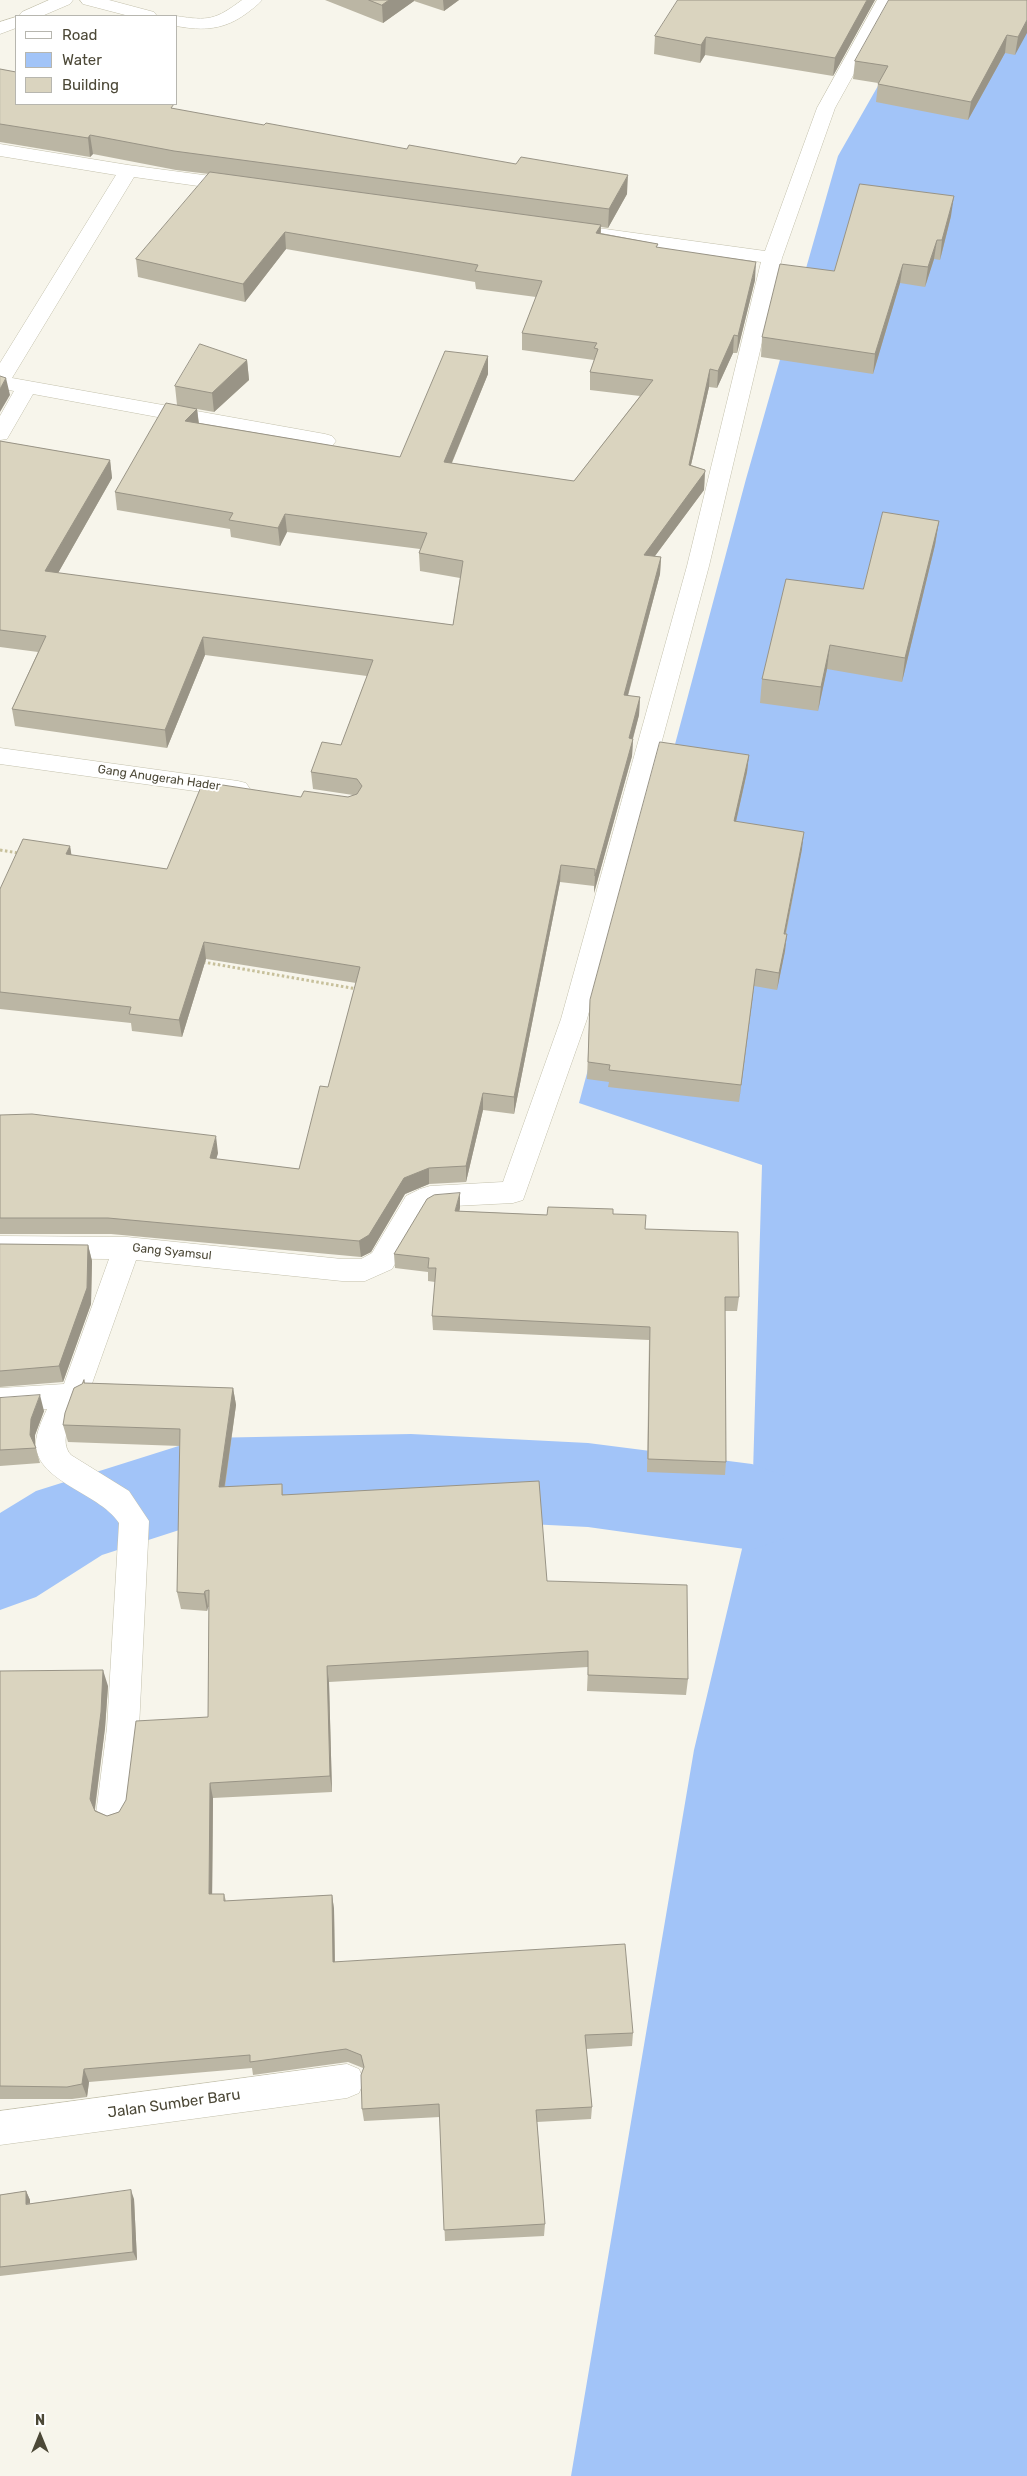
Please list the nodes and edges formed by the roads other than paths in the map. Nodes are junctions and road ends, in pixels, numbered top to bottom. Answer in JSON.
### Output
{"nodes":[{"id":1,"x":26,"y":0,"type":"edge"},
{"id":2,"x":89,"y":0,"type":"edge"},
{"id":3,"x":253,"y":0,"type":"edge"},
{"id":4,"x":886,"y":0,"type":"edge"},
{"id":5,"x":56,"y":4,"type":"edge"},
{"id":6,"x":30,"y":15,"type":"edge"},
{"id":7,"x":144,"y":15,"type":"edge"},
{"id":8,"x":15,"y":22,"type":"edge"},
{"id":9,"x":178,"y":22,"type":"edge"},
{"id":10,"x":0,"y":29,"type":"edge"},
{"id":11,"x":0,"y":150,"type":"edge"},
{"id":12,"x":128,"y":171,"type":"junction"},
{"id":13,"x":260,"y":188,"type":"edge"},
{"id":14,"x":575,"y":231,"type":"edge"},
{"id":15,"x":772,"y":258,"type":"junction"},
{"id":16,"x":0,"y":381,"type":"edge"},
{"id":17,"x":28,"y":388,"type":"junction"},
{"id":18,"x":0,"y":434,"type":"edge"},
{"id":19,"x":326,"y":441,"type":"dead end"},
{"id":20,"x":0,"y":756,"type":"edge"},
{"id":21,"x":262,"y":792,"type":"edge"},
{"id":22,"x":0,"y":1247,"type":"edge"},
{"id":23,"x":127,"y":1248,"type":"junction"},
{"id":24,"x":66,"y":1396,"type":"junction"},
{"id":25,"x":0,"y":1400,"type":"edge"},
{"id":26,"x":112,"y":1814,"type":"edge"},
{"id":27,"x":348,"y":2081,"type":"dead end"},
{"id":28,"x":0,"y":2128,"type":"edge"}],
"edges":[{"from":1,"to":5,"type":"street"},
{"from":2,"to":7,"type":"street"},
{"from":3,"to":9,"type":"street"},
{"from":4,"to":15,"type":"street"},
{"from":5,"to":6,"type":"street"},
{"from":8,"to":10,"type":"street"},
{"from":11,"to":12,"type":"street"},
{"from":12,"to":13,"type":"street"},
{"from":12,"to":16,"type":"street"},
{"from":14,"to":15,"type":"street"},
{"from":15,"to":23,"type":"street","name":"Gang Syamsul"},
{"from":16,"to":17,"type":"street"},
{"from":17,"to":18,"type":"street"},
{"from":17,"to":19,"type":"street"},
{"from":20,"to":21,"type":"street","name":"Gang Anugerah Hader"},
{"from":22,"to":23,"type":"street","name":"Gang Syamsul"},
{"from":23,"to":24,"type":"street"},
{"from":24,"to":25,"type":"street"},
{"from":24,"to":26,"type":"street"},
{"from":27,"to":28,"type":"street","name":"Jalan Sumber Baru"}]}
